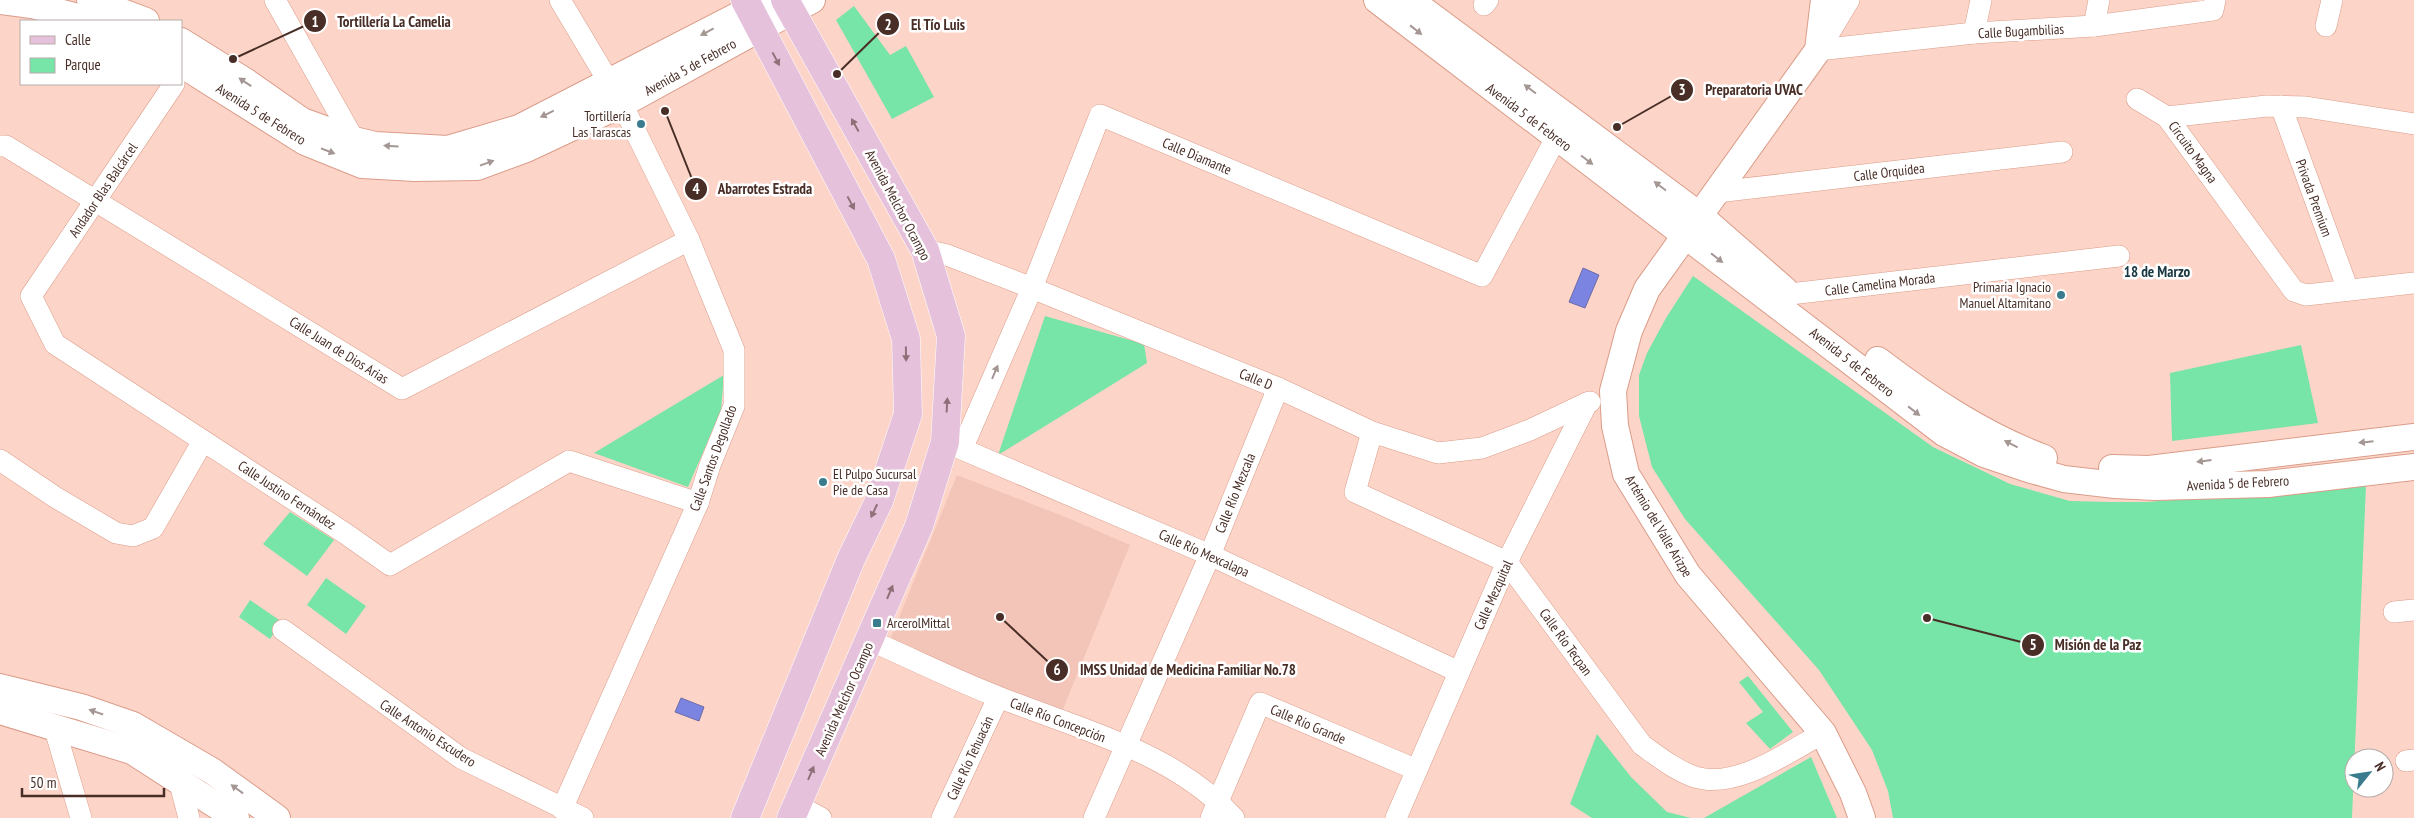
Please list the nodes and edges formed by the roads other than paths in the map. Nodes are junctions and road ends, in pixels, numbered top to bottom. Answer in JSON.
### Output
{"nodes":[{"id":1,"x":90,"y":0,"type":"edge"},
{"id":2,"x":275,"y":0,"type":"edge"},
{"id":3,"x":560,"y":0,"type":"edge"},
{"id":4,"x":1377,"y":0,"type":"edge"},
{"id":5,"x":1410,"y":0,"type":"edge"},
{"id":6,"x":1824,"y":0,"type":"edge"},
{"id":7,"x":1849,"y":0,"type":"edge"},
{"id":8,"x":1982,"y":0,"type":"edge"},
{"id":9,"x":2099,"y":0,"type":"edge"},
{"id":10,"x":2215,"y":0,"type":"edge"},
{"id":11,"x":2332,"y":0,"type":"edge"},
{"id":12,"x":0,"y":2,"type":"edge"},
{"id":13,"x":773,"y":7,"type":"edge"},
{"id":14,"x":89,"y":20,"type":"edge"},
{"id":15,"x":143,"y":20,"type":"edge"},
{"id":16,"x":2094,"y":26,"type":"junction"},
{"id":17,"x":2326,"y":26,"type":"dead end"},
{"id":18,"x":1974,"y":33,"type":"junction"},
{"id":19,"x":1818,"y":50,"type":"junction"},
{"id":20,"x":183,"y":63,"type":"edge"},
{"id":21,"x":169,"y":85,"type":"edge"},
{"id":22,"x":616,"y":93,"type":"junction"},
{"id":23,"x":2137,"y":99,"type":"dead end"},
{"id":24,"x":2281,"y":106,"type":"junction"},
{"id":25,"x":2167,"y":117,"type":"junction"},
{"id":26,"x":2414,"y":124,"type":"edge"},
{"id":27,"x":1556,"y":138,"type":"junction"},
{"id":28,"x":354,"y":140,"type":"junction"},
{"id":29,"x":0,"y":146,"type":"edge"},
{"id":30,"x":2062,"y":152,"type":"dead end"},
{"id":31,"x":1717,"y":192,"type":"junction"},
{"id":32,"x":97,"y":200,"type":"junction"},
{"id":33,"x":1692,"y":224,"type":"junction"},
{"id":34,"x":689,"y":240,"type":"junction"},
{"id":35,"x":925,"y":250,"type":"junction"},
{"id":36,"x":2119,"y":256,"type":"dead end"},
{"id":37,"x":2414,"y":283,"type":"edge"},
{"id":38,"x":1032,"y":288,"type":"junction"},
{"id":39,"x":2348,"y":290,"type":"junction"},
{"id":40,"x":1790,"y":294,"type":"junction"},
{"id":41,"x":31,"y":296,"type":"joint"},
{"id":42,"x":1278,"y":388,"type":"junction"},
{"id":43,"x":1613,"y":391,"type":"junction"},
{"id":44,"x":1586,"y":403,"type":"junction"},
{"id":45,"x":1372,"y":432,"type":"junction"},
{"id":46,"x":2414,"y":437,"type":"edge"},
{"id":47,"x":203,"y":441,"type":"junction"},
{"id":48,"x":954,"y":446,"type":"junction"},
{"id":49,"x":2262,"y":454,"type":"junction"},
{"id":50,"x":0,"y":460,"type":"edge"},
{"id":51,"x":2414,"y":467,"type":"edge"},
{"id":52,"x":2268,"y":484,"type":"junction"},
{"id":53,"x":698,"y":503,"type":"junction"},
{"id":54,"x":1210,"y":555,"type":"junction"},
{"id":55,"x":1507,"y":562,"type":"junction"},
{"id":56,"x":283,"y":630,"type":"dead end"},
{"id":57,"x":869,"y":640,"type":"junction"},
{"id":58,"x":1459,"y":672,"type":"junction"},
{"id":59,"x":0,"y":687,"type":"edge"},
{"id":60,"x":998,"y":698,"type":"junction"},
{"id":61,"x":0,"y":711,"type":"edge"},
{"id":62,"x":54,"y":726,"type":"junction"},
{"id":63,"x":1823,"y":734,"type":"junction"},
{"id":64,"x":1126,"y":746,"type":"junction"},
{"id":65,"x":1417,"y":770,"type":"junction"},
{"id":66,"x":179,"y":780,"type":"junction"},
{"id":67,"x":562,"y":809,"type":"junction"},
{"id":68,"x":1215,"y":809,"type":"edge"},
{"id":69,"x":794,"y":812,"type":"edge"},
{"id":70,"x":81,"y":818,"type":"edge"},
{"id":71,"x":189,"y":818,"type":"edge"},
{"id":72,"x":236,"y":818,"type":"edge"},
{"id":73,"x":277,"y":818,"type":"edge"},
{"id":74,"x":583,"y":818,"type":"edge"},
{"id":75,"x":744,"y":818,"type":"edge"},
{"id":76,"x":821,"y":818,"type":"edge"},
{"id":77,"x":942,"y":818,"type":"edge"},
{"id":78,"x":1094,"y":818,"type":"edge"},
{"id":79,"x":1234,"y":818,"type":"edge"},
{"id":80,"x":1396,"y":818,"type":"edge"},
{"id":81,"x":1862,"y":818,"type":"edge"}],
"edges":[{"from":1,"to":15,"type":"street"},
{"from":2,"to":28,"type":"street"},
{"from":3,"to":22,"type":"street","name":"Calle Santos Degollado"},
{"from":4,"to":27,"type":"street","name":"Avenida 5 de Febrero","one_way":true},
{"from":33,"to":5,"type":"street","name":"Avenida 5 de Febrero","one_way":true},
{"from":6,"to":19,"type":"street","name":"Artémio del Valle Arizpe"},
{"from":7,"to":19,"type":"street"},
{"from":8,"to":18,"type":"street"},
{"from":9,"to":16,"type":"street"},
{"from":10,"to":16,"type":"street","name":"Calle Bugambilias"},
{"from":11,"to":17,"type":"street"},
{"from":12,"to":14,"type":"street"},
{"from":13,"to":22,"type":"street","name":"Avenida 5 de Febrero"},
{"from":35,"to":13,"type":"main road","name":"Avenida Melchor Ocampo","one_way":true},
{"from":13,"to":75,"type":"main road","one_way":true},
{"from":16,"to":18,"type":"street","name":"Calle Bugambilias"},
{"from":18,"to":19,"type":"street","name":"Calle Bugambilias"},
{"from":19,"to":31,"type":"street","name":"Artémio del Valle Arizpe"},
{"from":20,"to":22,"type":"street","name":"Avenida 5 de Febrero","one_way":true},
{"from":28,"to":20,"type":"street","name":"Avenida 5 de Febrero","one_way":true},
{"from":21,"to":32,"type":"street","name":"Andador Blas Balcárcel"},
{"from":22,"to":28,"type":"street","name":"Avenida 5 de Febrero","one_way":true},
{"from":22,"to":34,"type":"street","name":"Calle Santos Degollado"},
{"from":23,"to":25,"type":"street"},
{"from":24,"to":25,"type":"street","name":"Circuito Magna"},
{"from":24,"to":26,"type":"street","name":"Circuito Magna"},
{"from":24,"to":39,"type":"street","name":"Privada Premium"},
{"from":25,"to":39,"type":"street","name":"Circuito Magna"},
{"from":27,"to":33,"type":"street","name":"Avenida 5 de Febrero","one_way":true},
{"from":27,"to":38,"type":"street","name":"Calle Diamante"},
{"from":29,"to":32,"type":"street","name":"Calle Juan de Dios Arias"},
{"from":30,"to":31,"type":"street","name":"Calle Orquídea"},
{"from":31,"to":33,"type":"street","name":"Artémio del Valle Arizpe"},
{"from":32,"to":34,"type":"street","name":"Calle Juan de Dios Arias"},
{"from":32,"to":41,"type":"street","name":"Andador Blas Balcárcel"},
{"from":33,"to":40,"type":"street","name":"Avenida 5 de Febrero"},
{"from":33,"to":43,"type":"street","name":"Artémio del Valle Arizpe"},
{"from":33,"to":52,"type":"street","name":"Avenida 5 de Febrero","one_way":true},
{"from":34,"to":53,"type":"street","name":"Calle Santos Degollado"},
{"from":35,"to":38,"type":"street","name":"Calle D"},
{"from":48,"to":35,"type":"main road","name":"Avenida Melchor Ocampo","one_way":true},
{"from":36,"to":40,"type":"street","name":"Calle Camelina Morada"},
{"from":37,"to":39,"type":"street","name":"Circuito Magna"},
{"from":38,"to":42,"type":"street","name":"Calle D"},
{"from":48,"to":38,"type":"street","name":"Calle Diamante","one_way":true},
{"from":49,"to":40,"type":"street","name":"Avenida 5 de Febrero","one_way":true},
{"from":41,"to":47,"type":"street","name":"Calle Justino Fernández"},
{"from":42,"to":45,"type":"street","name":"Calle D"},
{"from":42,"to":54,"type":"street","name":"Calle Río Mezcala"},
{"from":43,"to":44,"type":"street"},
{"from":43,"to":63,"type":"street","name":"Artémio del Valle Arizpe"},
{"from":44,"to":45,"type":"street","name":"Calle D"},
{"from":44,"to":55,"type":"street","name":"Calle Mezquital"},
{"from":45,"to":55,"type":"street","name":"Calle Río Tecpan"},
{"from":46,"to":49,"type":"street","name":"Avenida 5 de Febrero","one_way":true},
{"from":47,"to":50,"type":"street"},
{"from":47,"to":53,"type":"street","name":"Calle Justino Fernández"},
{"from":48,"to":54,"type":"street","name":"Calle Río Mexcalapa"},
{"from":57,"to":48,"type":"main road","name":"Avenida Melchor Ocampo","one_way":true},
{"from":49,"to":52,"type":"street"},
{"from":51,"to":52,"type":"street","name":"Avenida 5 de Febrero"},
{"from":53,"to":67,"type":"street","name":"Calle Santos Degollado"},
{"from":54,"to":58,"type":"street","name":"Calle Río Mexcalapa"},
{"from":54,"to":64,"type":"street","name":"Calle Río Mezcala"},
{"from":55,"to":58,"type":"street","name":"Calle Mezquital"},
{"from":55,"to":63,"type":"street","name":"Calle Río Tecpan"},
{"from":56,"to":67,"type":"street","name":"Calle Antonio Escudero"},
{"from":57,"to":60,"type":"street","name":"Calle Río Concepción"},
{"from":69,"to":57,"type":"main road","name":"Avenida Melchor Ocampo","one_way":true},
{"from":58,"to":65,"type":"street","name":"Calle Mezquital"},
{"from":73,"to":59,"type":"street","one_way":true},
{"from":60,"to":64,"type":"street","name":"Calle Río Concepción"},
{"from":60,"to":77,"type":"street","name":"Calle Río Tehuacán"},
{"from":61,"to":62,"type":"street"},
{"from":62,"to":66,"type":"street"},
{"from":62,"to":70,"type":"street"},
{"from":63,"to":81,"type":"street","name":"Artémio del Valle Arizpe"},
{"from":64,"to":68,"type":"street","name":"Calle Río Concepción"},
{"from":64,"to":78,"type":"street","name":"Calle Río Mezcala"},
{"from":65,"to":68,"type":"street","name":"Calle Río Grande"},
{"from":65,"to":80,"type":"street","name":"Calle Mezquital"},
{"from":66,"to":71,"type":"street"},
{"from":66,"to":72,"type":"street"},
{"from":67,"to":74,"type":"street","name":"Calle Antonio Escudero"},
{"from":68,"to":79,"type":"street","name":"Calle Río Concepción"},
{"from":69,"to":76,"type":"street"}]}
